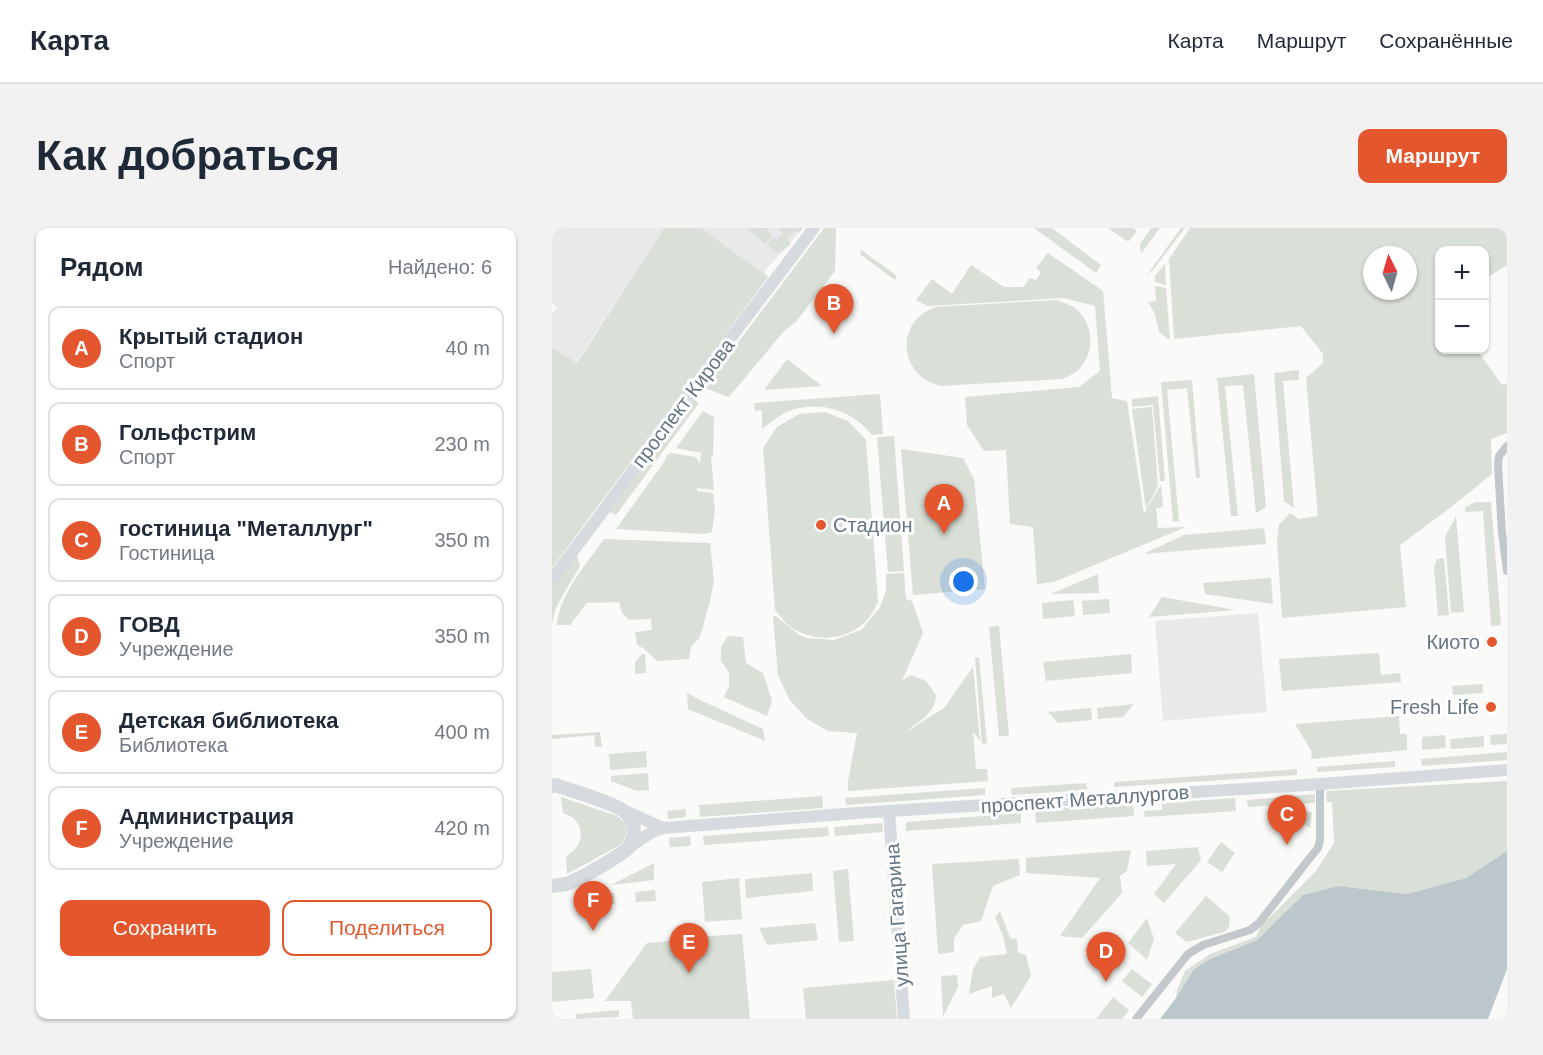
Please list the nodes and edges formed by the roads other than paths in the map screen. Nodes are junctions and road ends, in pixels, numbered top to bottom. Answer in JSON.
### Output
{"nodes":[{"id":1,"x":814,"y":228,"type":"edge"},
{"id":2,"x":1507,"y":446,"type":"edge"},
{"id":3,"x":1507,"y":571,"type":"edge"},
{"id":4,"x":552,"y":579,"type":"edge"},
{"id":5,"x":1507,"y":770,"type":"edge"},
{"id":6,"x":553,"y":784,"type":"edge"},
{"id":7,"x":1320,"y":784,"type":"junction"},
{"id":8,"x":623,"y":810,"type":"junction"},
{"id":9,"x":889,"y":812,"type":"junction"},
{"id":10,"x":663,"y":828,"type":"junction"},
{"id":11,"x":628,"y":848,"type":"junction"},
{"id":12,"x":557,"y":886,"type":"edge"},
{"id":13,"x":904,"y":1019,"type":"edge"},
{"id":14,"x":1136,"y":1019,"type":"edge"}],
"edges":[{"from":1,"to":4,"type":"main road","name":"проспект Кирова"},
{"from":2,"to":3,"type":"street"},
{"from":5,"to":7,"type":"main road","name":"проспект Металлургов"},
{"from":6,"to":8,"type":"main road"},
{"from":7,"to":9,"type":"main road","name":"проспект Металлургов"},
{"from":7,"to":14,"type":"street"},
{"from":8,"to":10,"type":"main road","name":"проспект Металлургов"},
{"from":8,"to":11,"type":"main road"},
{"from":9,"to":10,"type":"main road","name":"проспект Металлургов"},
{"from":9,"to":13,"type":"main road","name":"улица Гагарина"},
{"from":10,"to":11,"type":"main road","name":"проспект Металлургов"},
{"from":11,"to":12,"type":"main road"}]}
